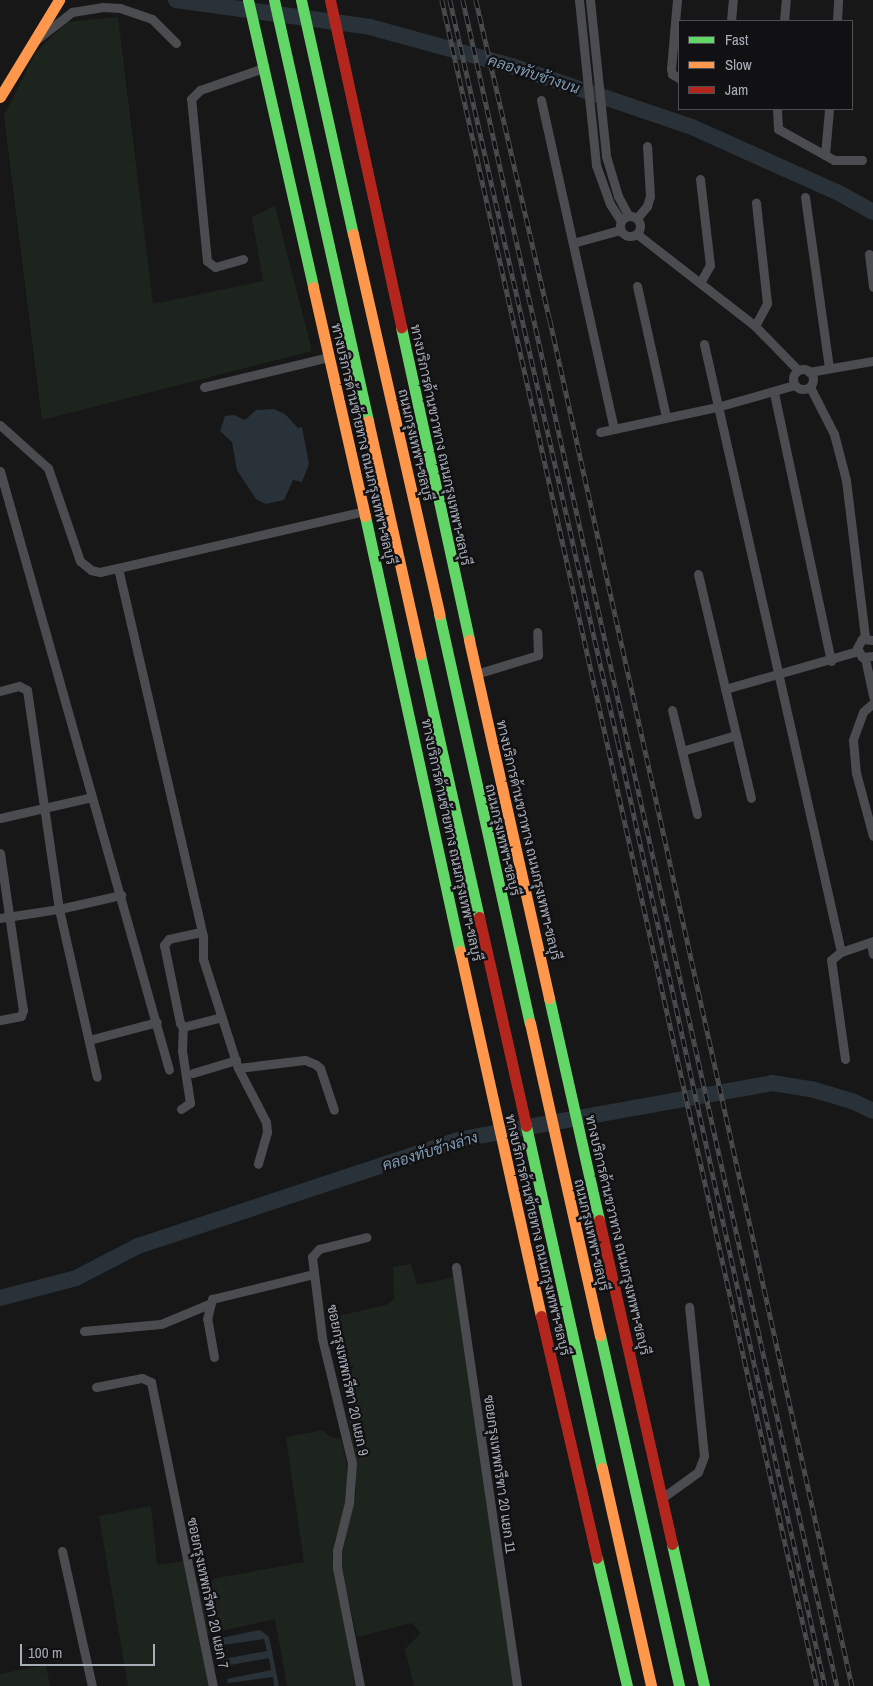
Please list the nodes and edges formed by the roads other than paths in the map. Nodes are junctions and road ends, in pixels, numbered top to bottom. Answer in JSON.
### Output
{"nodes":[{"id":1,"x":248,"y":0,"type":"edge"},
{"id":2,"x":274,"y":0,"type":"edge"},
{"id":3,"x":301,"y":0,"type":"edge"},
{"id":4,"x":330,"y":0,"type":"edge"},
{"id":5,"x":579,"y":0,"type":"edge"},
{"id":6,"x":590,"y":0,"type":"edge"},
{"id":7,"x":677,"y":0,"type":"edge"},
{"id":8,"x":733,"y":0,"type":"edge"},
{"id":9,"x":786,"y":0,"type":"edge"},
{"id":10,"x":838,"y":0,"type":"edge"},
{"id":11,"x":57,"y":6,"type":"edge"},
{"id":12,"x":731,"y":20,"type":"edge"},
{"id":13,"x":784,"y":20,"type":"edge"},
{"id":14,"x":836,"y":20,"type":"edge"},
{"id":15,"x":36,"y":40,"type":"junction"},
{"id":16,"x":176,"y":43,"type":"dead end"},
{"id":17,"x":263,"y":68,"type":"junction"},
{"id":18,"x":678,"y":77,"type":"edge"},
{"id":19,"x":0,"y":97,"type":"edge"},
{"id":20,"x":541,"y":100,"type":"dead end"},
{"id":21,"x":777,"y":110,"type":"edge"},
{"id":22,"x":829,"y":110,"type":"edge"},
{"id":23,"x":603,"y":130,"type":"junction"},
{"id":24,"x":591,"y":131,"type":"junction"},
{"id":25,"x":647,"y":146,"type":"dead end"},
{"id":26,"x":825,"y":155,"type":"junction"},
{"id":27,"x":862,"y":160,"type":"dead end"},
{"id":28,"x":700,"y":179,"type":"dead end"},
{"id":29,"x":805,"y":197,"type":"dead end"},
{"id":30,"x":756,"y":203,"type":"dead end"},
{"id":31,"x":627,"y":221,"type":"junction"},
{"id":32,"x":637,"y":234,"type":"junction"},
{"id":33,"x":573,"y":243,"type":"junction"},
{"id":34,"x":869,"y":254,"type":"dead end"},
{"id":35,"x":243,"y":259,"type":"dead end"},
{"id":36,"x":701,"y":282,"type":"junction"},
{"id":37,"x":637,"y":286,"type":"dead end"},
{"id":38,"x":873,"y":287,"type":"edge"},
{"id":39,"x":755,"y":326,"type":"junction"},
{"id":40,"x":704,"y":344,"type":"dead end"},
{"id":41,"x":329,"y":357,"type":"junction"},
{"id":42,"x":873,"y":361,"type":"edge"},
{"id":43,"x":829,"y":366,"type":"junction"},
{"id":44,"x":798,"y":370,"type":"junction"},
{"id":45,"x":809,"y":372,"type":"junction"},
{"id":46,"x":794,"y":385,"type":"junction"},
{"id":47,"x":204,"y":387,"type":"dead end"},
{"id":48,"x":810,"y":387,"type":"junction"},
{"id":49,"x":774,"y":392,"type":"junction"},
{"id":50,"x":717,"y":407,"type":"junction"},
{"id":51,"x":666,"y":417,"type":"junction"},
{"id":52,"x":0,"y":427,"type":"edge"},
{"id":53,"x":614,"y":429,"type":"junction"},
{"id":54,"x":600,"y":432,"type":"dead end"},
{"id":55,"x":0,"y":471,"type":"edge"},
{"id":56,"x":364,"y":512,"type":"junction"},
{"id":57,"x":118,"y":568,"type":"junction"},
{"id":58,"x":698,"y":574,"type":"dead end"},
{"id":59,"x":537,"y":632,"type":"dead end"},
{"id":60,"x":869,"y":639,"type":"edge"},
{"id":61,"x":858,"y":651,"type":"junction"},
{"id":62,"x":869,"y":657,"type":"edge"},
{"id":63,"x":831,"y":661,"type":"junction"},
{"id":64,"x":476,"y":674,"type":"junction"},
{"id":65,"x":777,"y":675,"type":"junction"},
{"id":66,"x":725,"y":688,"type":"junction"},
{"id":67,"x":0,"y":691,"type":"edge"},
{"id":68,"x":873,"y":697,"type":"edge"},
{"id":69,"x":873,"y":703,"type":"edge"},
{"id":70,"x":672,"y":710,"type":"dead end"},
{"id":71,"x":736,"y":735,"type":"junction"},
{"id":72,"x":682,"y":751,"type":"junction"},
{"id":73,"x":92,"y":797,"type":"junction"},
{"id":74,"x":751,"y":798,"type":"dead end"},
{"id":75,"x":44,"y":810,"type":"junction"},
{"id":76,"x":697,"y":814,"type":"dead end"},
{"id":77,"x":0,"y":818,"type":"edge"},
{"id":78,"x":873,"y":836,"type":"edge"},
{"id":79,"x":0,"y":853,"type":"edge"},
{"id":80,"x":121,"y":895,"type":"junction"},
{"id":81,"x":59,"y":909,"type":"junction"},
{"id":82,"x":4,"y":917,"type":"edge"},
{"id":83,"x":202,"y":932,"type":"junction"},
{"id":84,"x":872,"y":941,"type":"edge"},
{"id":85,"x":841,"y":952,"type":"junction"},
{"id":86,"x":873,"y":954,"type":"edge"},
{"id":87,"x":222,"y":1017,"type":"junction"},
{"id":88,"x":0,"y":1020,"type":"edge"},
{"id":89,"x":157,"y":1022,"type":"junction"},
{"id":90,"x":183,"y":1027,"type":"junction"},
{"id":91,"x":89,"y":1040,"type":"junction"},
{"id":92,"x":844,"y":1059,"type":"dead end"},
{"id":93,"x":237,"y":1064,"type":"junction"},
{"id":94,"x":169,"y":1070,"type":"dead end"},
{"id":95,"x":192,"y":1074,"type":"dead end"},
{"id":96,"x":97,"y":1077,"type":"dead end"},
{"id":97,"x":181,"y":1109,"type":"dead end"},
{"id":98,"x":334,"y":1110,"type":"dead end"},
{"id":99,"x":258,"y":1164,"type":"dead end"},
{"id":100,"x":366,"y":1237,"type":"dead end"},
{"id":101,"x":456,"y":1266,"type":"dead end"},
{"id":102,"x":314,"y":1274,"type":"junction"},
{"id":103,"x":209,"y":1304,"type":"junction"},
{"id":104,"x":689,"y":1307,"type":"dead end"},
{"id":105,"x":84,"y":1331,"type":"dead end"},
{"id":106,"x":214,"y":1357,"type":"dead end"},
{"id":107,"x":96,"y":1387,"type":"dead end"},
{"id":108,"x":662,"y":1498,"type":"junction"},
{"id":109,"x":62,"y":1551,"type":"dead end"},
{"id":110,"x":92,"y":1686,"type":"edge"},
{"id":111,"x":213,"y":1686,"type":"edge"},
{"id":112,"x":360,"y":1686,"type":"edge"},
{"id":113,"x":517,"y":1686,"type":"edge"},
{"id":114,"x":627,"y":1686,"type":"edge"},
{"id":115,"x":651,"y":1686,"type":"edge"},
{"id":116,"x":679,"y":1686,"type":"edge"},
{"id":117,"x":704,"y":1686,"type":"edge"}],
"edges":[{"from":1,"to":17,"type":"main road","name":"ทางบริการด้านซ้ายทาง ถนนกรุงเทพฯ-ชลบุรี"},
{"from":2,"to":115,"type":"main road"},
{"from":3,"to":116,"type":"main road","name":"ถนนกรุงเทพฯ-ชลบุรี"},
{"from":4,"to":64,"type":"main road","name":"ทางบริการด้านขวาทาง ถนนกรุงเทพฯ-ชลบุรี"},
{"from":5,"to":24,"type":"street"},
{"from":6,"to":23,"type":"street"},
{"from":7,"to":18,"type":"street"},
{"from":8,"to":12,"type":"street"},
{"from":9,"to":13,"type":"street"},
{"from":10,"to":14,"type":"street"},
{"from":11,"to":15,"type":"main road"},
{"from":15,"to":16,"type":"street"},
{"from":15,"to":19,"type":"main road"},
{"from":17,"to":35,"type":"street"},
{"from":17,"to":41,"type":"main road","name":"ทางบริการด้านซ้ายทาง ถนนกรุงเทพฯ-ชลบุรี"},
{"from":20,"to":33,"type":"street"},
{"from":21,"to":26,"type":"street"},
{"from":22,"to":26,"type":"street"},
{"from":23,"to":24,"type":"street"},
{"from":23,"to":31,"type":"street"},
{"from":24,"to":31,"type":"street"},
{"from":25,"to":31,"type":"street"},
{"from":26,"to":27,"type":"street"},
{"from":28,"to":36,"type":"street"},
{"from":29,"to":43,"type":"street"},
{"from":30,"to":39,"type":"street"},
{"from":31,"to":32,"type":"street"},
{"from":31,"to":32,"type":"street"},
{"from":31,"to":33,"type":"street"},
{"from":32,"to":36,"type":"street"},
{"from":33,"to":53,"type":"street"},
{"from":34,"to":38,"type":"street"},
{"from":36,"to":39,"type":"street"},
{"from":37,"to":51,"type":"street"},
{"from":39,"to":44,"type":"street"},
{"from":40,"to":50,"type":"street"},
{"from":41,"to":47,"type":"street"},
{"from":41,"to":56,"type":"main road","name":"ทางบริการด้านซ้ายทาง ถนนกรุงเทพฯ-ชลบุรี"},
{"from":42,"to":43,"type":"street"},
{"from":43,"to":45,"type":"street"},
{"from":44,"to":45,"type":"street"},
{"from":44,"to":46,"type":"street"},
{"from":45,"to":48,"type":"street"},
{"from":46,"to":48,"type":"street"},
{"from":46,"to":49,"type":"street"},
{"from":48,"to":60,"type":"street"},
{"from":49,"to":50,"type":"street"},
{"from":49,"to":63,"type":"street"},
{"from":50,"to":51,"type":"street"},
{"from":50,"to":65,"type":"street"},
{"from":51,"to":53,"type":"street"},
{"from":52,"to":57,"type":"street"},
{"from":53,"to":54,"type":"street"},
{"from":55,"to":73,"type":"street"},
{"from":56,"to":57,"type":"street"},
{"from":56,"to":114,"type":"main road","name":"ทางบริการด้านซ้ายทาง ถนนกรุงเทพฯ-ชลบุรี"},
{"from":57,"to":83,"type":"street"},
{"from":58,"to":66,"type":"street"},
{"from":59,"to":64,"type":"street"},
{"from":60,"to":61,"type":"street"},
{"from":61,"to":62,"type":"street"},
{"from":61,"to":63,"type":"street"},
{"from":62,"to":68,"type":"street"},
{"from":63,"to":65,"type":"street"},
{"from":64,"to":108,"type":"main road","name":"ทางบริการด้านขวาทาง ถนนกรุงเทพฯ-ชลบุรี"},
{"from":65,"to":66,"type":"street"},
{"from":65,"to":85,"type":"street"},
{"from":66,"to":71,"type":"street"},
{"from":67,"to":75,"type":"street"},
{"from":69,"to":78,"type":"street"},
{"from":70,"to":72,"type":"street"},
{"from":71,"to":72,"type":"street"},
{"from":71,"to":74,"type":"street"},
{"from":72,"to":76,"type":"street"},
{"from":73,"to":75,"type":"street"},
{"from":73,"to":80,"type":"street"},
{"from":75,"to":77,"type":"street"},
{"from":75,"to":81,"type":"street"},
{"from":79,"to":82,"type":"street"},
{"from":80,"to":81,"type":"street"},
{"from":80,"to":89,"type":"street"},
{"from":81,"to":82,"type":"street"},
{"from":81,"to":91,"type":"street"},
{"from":82,"to":88,"type":"street"},
{"from":83,"to":87,"type":"street"},
{"from":83,"to":90,"type":"street"},
{"from":84,"to":85,"type":"street"},
{"from":84,"to":86,"type":"street"},
{"from":85,"to":92,"type":"street"},
{"from":87,"to":90,"type":"street"},
{"from":87,"to":93,"type":"street"},
{"from":89,"to":91,"type":"street"},
{"from":89,"to":94,"type":"street"},
{"from":90,"to":97,"type":"street"},
{"from":91,"to":96,"type":"street"},
{"from":93,"to":95,"type":"street"},
{"from":93,"to":98,"type":"street"},
{"from":93,"to":99,"type":"street"},
{"from":100,"to":102,"type":"street","name":"ซอยกรุงเทพกรีฑา 20 แยก 9"},
{"from":101,"to":113,"type":"street","name":"ซอยกรุงเทพกรีฑา 20 แยก 11"},
{"from":102,"to":103,"type":"street"},
{"from":102,"to":112,"type":"street","name":"ซอยกรุงเทพกรีฑา 20 แยก 9"},
{"from":103,"to":105,"type":"street"},
{"from":103,"to":106,"type":"street"},
{"from":104,"to":108,"type":"street"},
{"from":107,"to":111,"type":"street","name":"ซอยกรุงเทพกรีฑา 20 แยก 7"},
{"from":108,"to":117,"type":"main road","name":"ทางบริการด้านขวาทาง ถนนกรุงเทพฯ-ชลบุรี"},
{"from":109,"to":110,"type":"street"}]}
